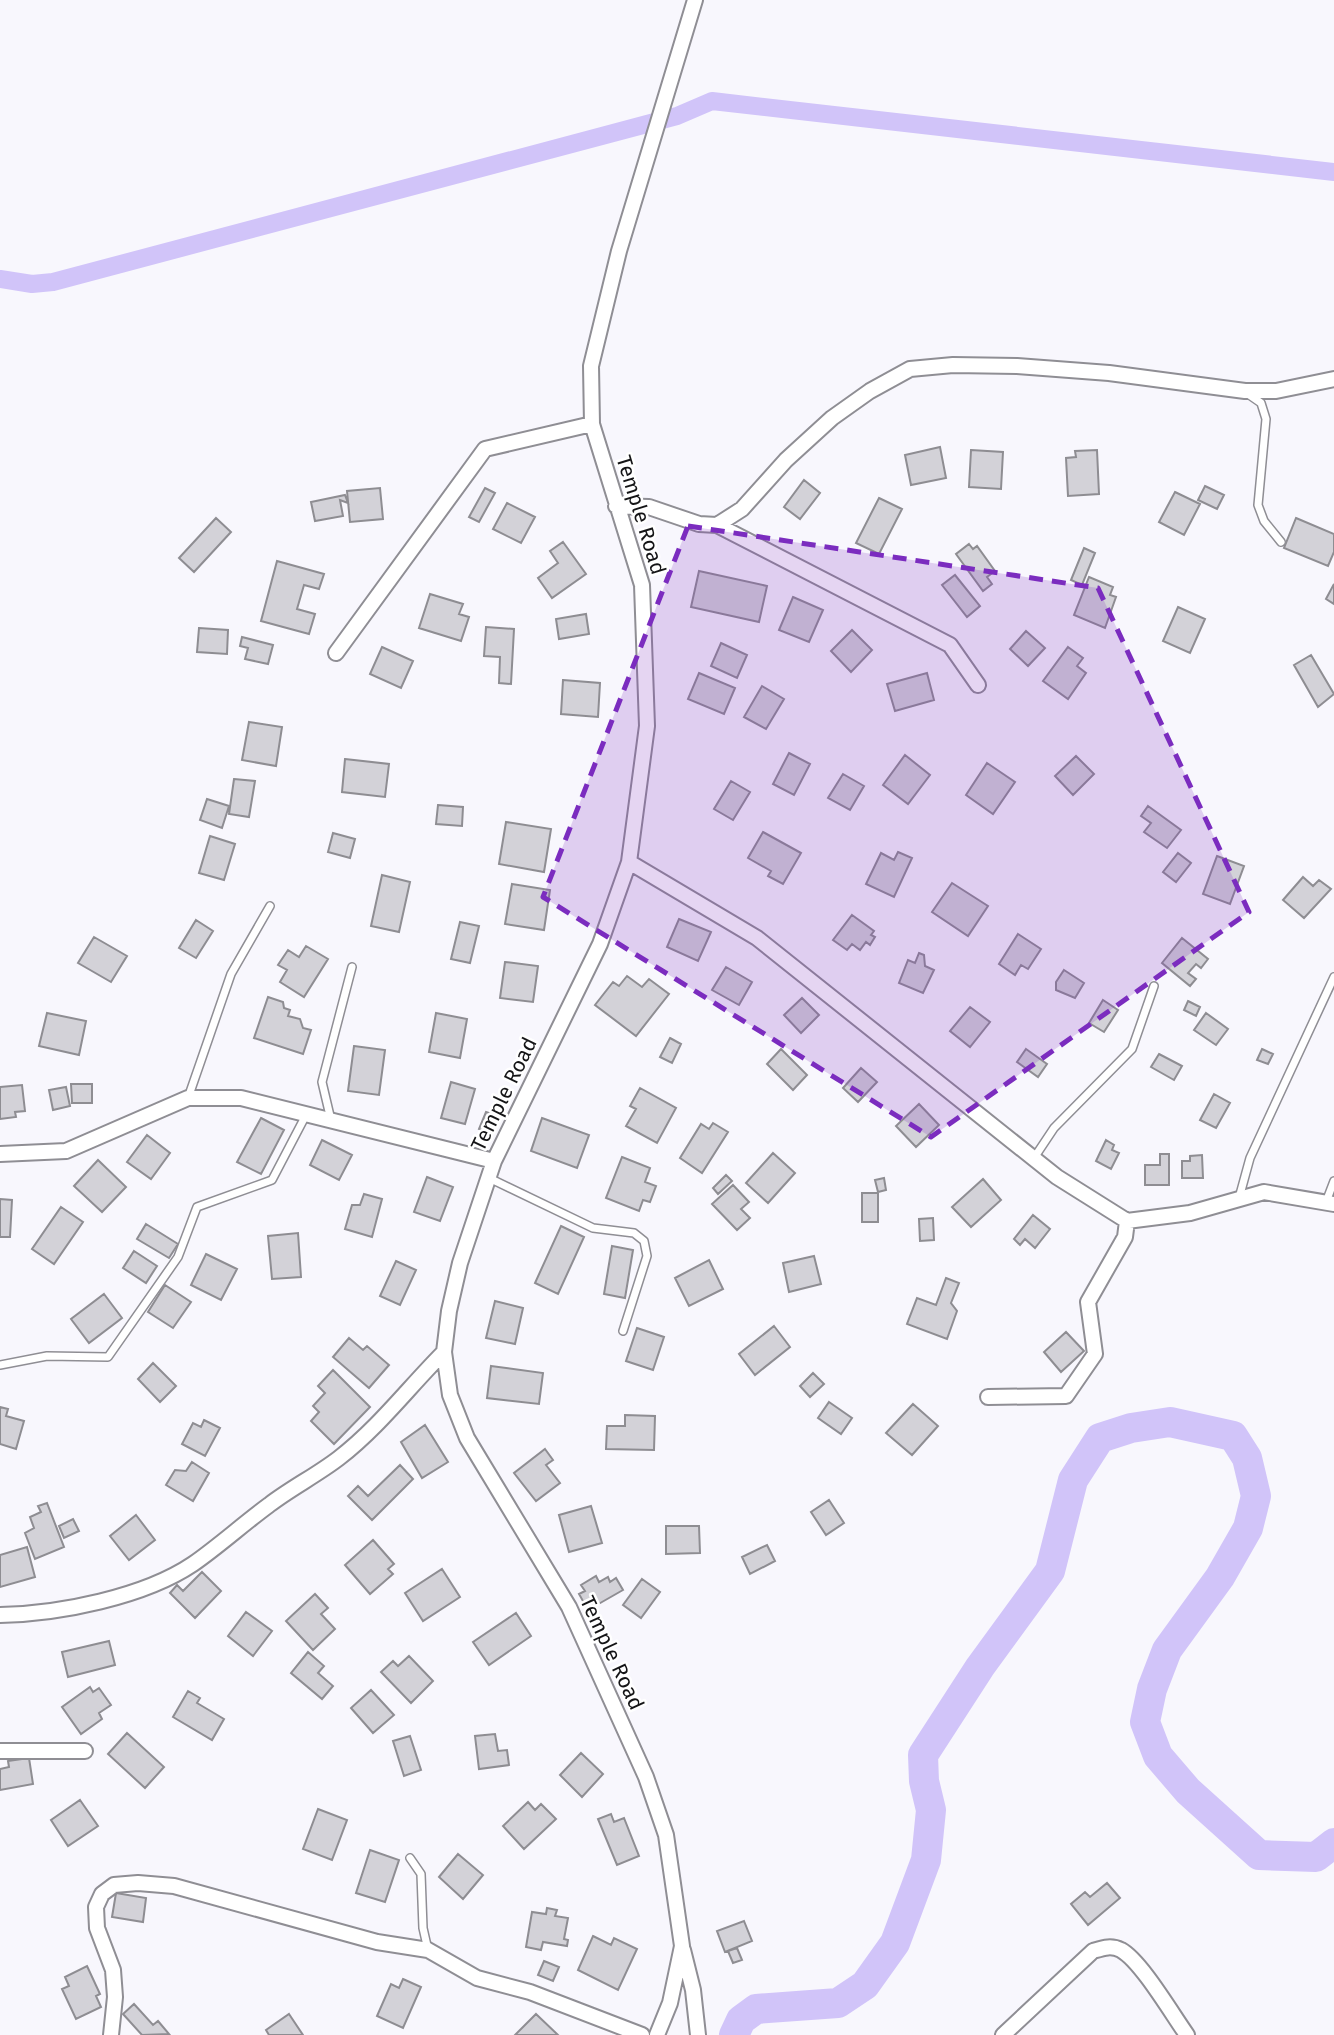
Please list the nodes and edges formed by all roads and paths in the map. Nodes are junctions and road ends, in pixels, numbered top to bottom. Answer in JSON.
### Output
{"nodes":[{"id":1,"x":695,"y":0,"type":"edge"},
{"id":2,"x":1334,"y":379,"type":"edge"},
{"id":3,"x":1245,"y":391,"type":"junction"},
{"id":4,"x":592,"y":424,"type":"junction"},
{"id":5,"x":616,"y":506,"type":"junction"},
{"id":6,"x":717,"y":525,"type":"junction"},
{"id":7,"x":1281,"y":542,"type":"dead end"},
{"id":8,"x":336,"y":653,"type":"dead end"},
{"id":9,"x":978,"y":685,"type":"dead end"},
{"id":10,"x":629,"y":862,"type":"junction"},
{"id":11,"x":270,"y":906,"type":"dead end"},
{"id":12,"x":352,"y":967,"type":"dead end"},
{"id":13,"x":1334,"y":977,"type":"edge"},
{"id":14,"x":1154,"y":986,"type":"dead end"},
{"id":15,"x":188,"y":1098,"type":"junction"},
{"id":16,"x":306,"y":1114,"type":"junction"},
{"id":17,"x":332,"y":1120,"type":"junction"},
{"id":18,"x":0,"y":1154,"type":"edge"},
{"id":19,"x":1034,"y":1158,"type":"junction"},
{"id":20,"x":495,"y":1161,"type":"junction"},
{"id":21,"x":489,"y":1178,"type":"junction"},
{"id":22,"x":1334,"y":1181,"type":"edge"},
{"id":23,"x":1239,"y":1198,"type":"junction"},
{"id":24,"x":1330,"y":1203,"type":"edge"},
{"id":25,"x":1127,"y":1221,"type":"junction"},
{"id":26,"x":623,"y":1331,"type":"dead end"},
{"id":27,"x":444,"y":1352,"type":"junction"},
{"id":28,"x":0,"y":1365,"type":"edge"},
{"id":29,"x":988,"y":1397,"type":"dead end"},
{"id":30,"x":0,"y":1615,"type":"edge"},
{"id":31,"x":0,"y":1751,"type":"edge"},
{"id":32,"x":85,"y":1751,"type":"dead end"},
{"id":33,"x":410,"y":1858,"type":"dead end"},
{"id":34,"x":682,"y":1946,"type":"junction"},
{"id":35,"x":428,"y":1950,"type":"junction"},
{"id":36,"x":111,"y":2035,"type":"edge"},
{"id":37,"x":642,"y":2035,"type":"edge"},
{"id":38,"x":657,"y":2035,"type":"edge"},
{"id":39,"x":698,"y":2035,"type":"edge"},
{"id":40,"x":1003,"y":2035,"type":"edge"},
{"id":41,"x":1186,"y":2035,"type":"edge"}],
"edges":[{"from":1,"to":4,"type":"street","name":"Temple Road"},
{"from":2,"to":3,"type":"street"},
{"from":3,"to":6,"type":"street"},
{"from":3,"to":7,"type":"lane"},
{"from":4,"to":5,"type":"street","name":"Temple Road"},
{"from":4,"to":8,"type":"street"},
{"from":5,"to":6,"type":"street"},
{"from":5,"to":10,"type":"street","name":"Temple Road"},
{"from":6,"to":9,"type":"street"},
{"from":10,"to":19,"type":"street"},
{"from":10,"to":20,"type":"street","name":"Temple Road"},
{"from":11,"to":15,"type":"lane"},
{"from":12,"to":17,"type":"lane"},
{"from":13,"to":23,"type":"lane"},
{"from":14,"to":19,"type":"lane"},
{"from":15,"to":16,"type":"street"},
{"from":15,"to":18,"type":"street"},
{"from":16,"to":17,"type":"street"},
{"from":16,"to":28,"type":"lane"},
{"from":17,"to":20,"type":"street"},
{"from":19,"to":25,"type":"street"},
{"from":20,"to":21,"type":"street","name":"Temple Road"},
{"from":21,"to":26,"type":"lane"},
{"from":21,"to":27,"type":"street","name":"Temple Road"},
{"from":22,"to":24,"type":"lane"},
{"from":23,"to":24,"type":"street"},
{"from":23,"to":25,"type":"street"},
{"from":25,"to":29,"type":"street"},
{"from":27,"to":30,"type":"street"},
{"from":27,"to":34,"type":"street","name":"Temple Road"},
{"from":31,"to":32,"type":"street"},
{"from":33,"to":35,"type":"lane"},
{"from":34,"to":38,"type":"street","name":"Temple Road"},
{"from":34,"to":39,"type":"street"},
{"from":35,"to":36,"type":"street"},
{"from":35,"to":37,"type":"street"},
{"from":40,"to":41,"type":"street"}]}
